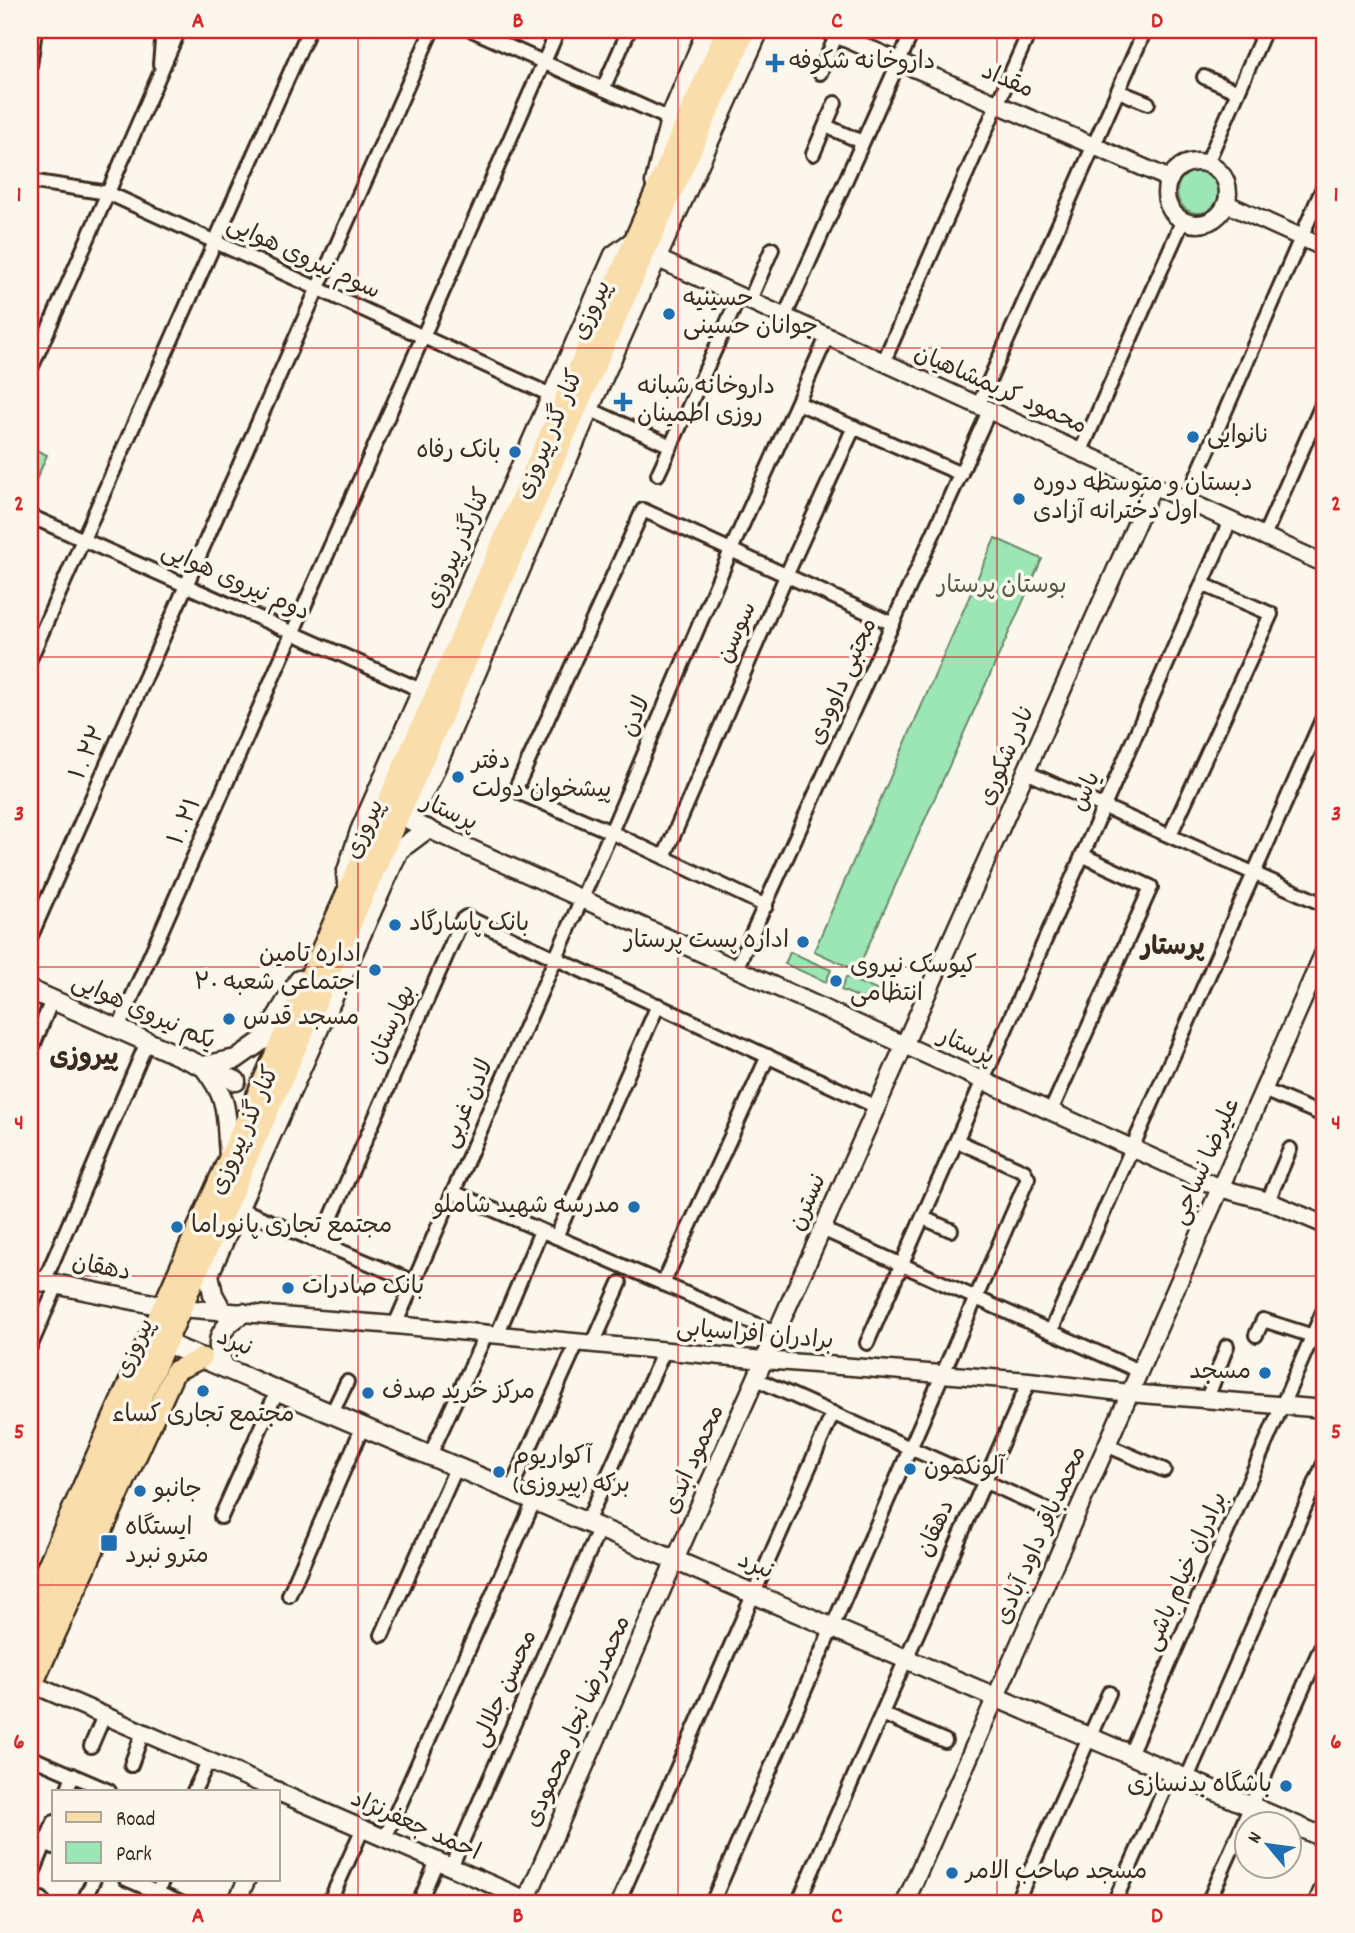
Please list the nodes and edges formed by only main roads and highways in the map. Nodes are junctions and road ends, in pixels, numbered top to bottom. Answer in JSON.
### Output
{"nodes":[{"id":1,"x":707,"y":30,"type":"edge"},
{"id":2,"x":726,"y":30,"type":"edge"},
{"id":3,"x":746,"y":30,"type":"edge"},
{"id":4,"x":760,"y":30,"type":"edge"},
{"id":5,"x":652,"y":204,"type":"junction"},
{"id":6,"x":636,"y":238,"type":"junction"},
{"id":7,"x":581,"y":412,"type":"junction"},
{"id":8,"x":472,"y":579,"type":"junction"},
{"id":9,"x":464,"y":629,"type":"junction"},
{"id":10,"x":391,"y":813,"type":"junction"},
{"id":11,"x":427,"y":829,"type":"road end"},
{"id":12,"x":347,"y":890,"type":"junction"},
{"id":13,"x":327,"y":935,"type":"junction"},
{"id":14,"x":30,"y":990,"type":"edge"},
{"id":15,"x":203,"y":1066,"type":"junction"},
{"id":16,"x":236,"y":1081,"type":"dead end"},
{"id":17,"x":281,"y":1101,"type":"junction"},
{"id":18,"x":229,"y":1155,"type":"junction"},
{"id":19,"x":44,"y":1282,"type":"edge"},
{"id":20,"x":172,"y":1307,"type":"junction"},
{"id":21,"x":223,"y":1312,"type":"road end"},
{"id":22,"x":243,"y":1313,"type":"road end"},
{"id":23,"x":166,"y":1343,"type":"junction"},
{"id":24,"x":202,"y":1358,"type":"junction"},
{"id":25,"x":224,"y":1367,"type":"junction"},
{"id":26,"x":119,"y":1494,"type":"junction"},
{"id":27,"x":92,"y":1509,"type":"junction"},
{"id":28,"x":74,"y":1550,"type":"junction"},
{"id":29,"x":81,"y":1578,"type":"junction"},
{"id":30,"x":30,"y":1605,"type":"edge"},
{"id":31,"x":30,"y":1651,"type":"edge"},
{"id":32,"x":31,"y":1686,"type":"edge"},
{"id":33,"x":1325,"y":1838,"type":"edge"}],
"edges":[{"from":1,"to":5,"type":"main road"},
{"from":2,"to":5,"type":"main road","name":"پیروزی"},
{"from":3,"to":7,"type":"main road","name":"پیروزی"},
{"from":4,"to":7,"type":"main road","name":"کنار گذر پیروزی"},
{"from":5,"to":6,"type":"main road","name":"پیروزی"},
{"from":6,"to":8,"type":"main road","name":"کنارگذر پیروزی"},
{"from":6,"to":9,"type":"main road","name":"پیروزی"},
{"from":7,"to":10,"type":"main road","name":"پیروزی"},
{"from":8,"to":9,"type":"main road"},
{"from":8,"to":12,"type":"main road","name":"کنارگذر پیروزی"},
{"from":9,"to":10,"type":"main road","name":"پیروزی"},
{"from":10,"to":12,"type":"main road","name":"پیروزی"},
{"from":10,"to":17,"type":"main road","name":"پیروزی"},
{"from":11,"to":17,"type":"main road","name":"کنار گذر پیروزی"},
{"from":12,"to":13,"type":"main road","name":"پیروزی"},
{"from":13,"to":15,"type":"main road"},
{"from":13,"to":18,"type":"main road","name":"پیروزی"},
{"from":14,"to":15,"type":"main road","name":"یکم نیروی هوایی"},
{"from":15,"to":16,"type":"main road","name":"یکم نیروی هوایی"},
{"from":15,"to":18,"type":"main road"},
{"from":17,"to":20,"type":"main road","name":"پیروزی"},
{"from":17,"to":21,"type":"main road","name":"کنار گذر پیروزی"},
{"from":18,"to":20,"type":"main road","name":"پیروزی"},
{"from":19,"to":20,"type":"main road","name":"دهقان"},
{"from":20,"to":23,"type":"main road","name":"پیروزی"},
{"from":20,"to":30,"type":"main road","name":"پیروزی"},
{"from":22,"to":25,"type":"main road"},
{"from":23,"to":24,"type":"main road","name":"نبرد"},
{"from":23,"to":27,"type":"main road","name":"پیروزی"},
{"from":24,"to":25,"type":"main road","name":"نبرد"},
{"from":24,"to":26,"type":"main road"},
{"from":25,"to":33,"type":"main road","name":"نبرد"},
{"from":26,"to":27,"type":"main road"},
{"from":26,"to":29,"type":"main road"},
{"from":27,"to":28,"type":"main road","name":"پیروزی"},
{"from":28,"to":29,"type":"main road"},
{"from":28,"to":31,"type":"main road","name":"پیروزی"},
{"from":29,"to":32,"type":"main road"}]}
